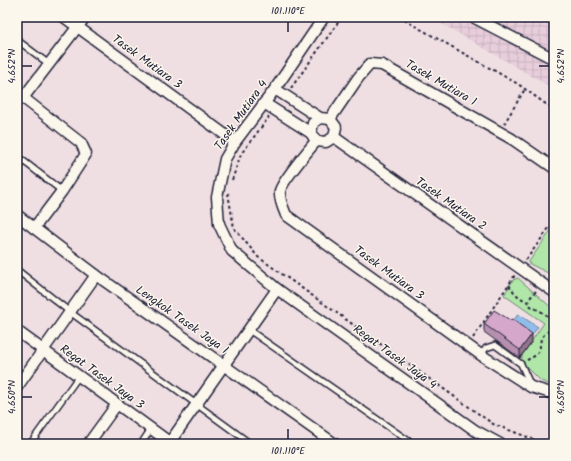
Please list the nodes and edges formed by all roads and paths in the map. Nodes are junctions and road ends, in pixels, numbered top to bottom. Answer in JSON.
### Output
{"nodes":[{"id":1,"x":64,"y":17,"type":"edge"},
{"id":2,"x":85,"y":17,"type":"edge"},
{"id":3,"x":324,"y":17,"type":"edge"},
{"id":4,"x":342,"y":17,"type":"edge"},
{"id":5,"x":399,"y":17,"type":"edge"},
{"id":6,"x":473,"y":17,"type":"edge"},
{"id":7,"x":78,"y":27,"type":"junction"},
{"id":8,"x":17,"y":40,"type":"edge"},
{"id":9,"x":554,"y":59,"type":"edge"},
{"id":10,"x":49,"y":64,"type":"junction"},
{"id":11,"x":275,"y":89,"type":"junction"},
{"id":12,"x":525,"y":89,"type":"junction"},
{"id":13,"x":285,"y":95,"type":"junction"},
{"id":14,"x":20,"y":96,"type":"edge"},
{"id":15,"x":264,"y":103,"type":"junction"},
{"id":16,"x":275,"y":110,"type":"junction"},
{"id":17,"x":554,"y":110,"type":"edge"},
{"id":18,"x":325,"y":118,"type":"junction"},
{"id":19,"x":499,"y":132,"type":"junction"},
{"id":20,"x":313,"y":137,"type":"junction"},
{"id":21,"x":334,"y":137,"type":"junction"},
{"id":22,"x":235,"y":142,"type":"junction"},
{"id":23,"x":17,"y":156,"type":"edge"},
{"id":24,"x":554,"y":168,"type":"edge"},
{"id":25,"x":230,"y":183,"type":"dead end"},
{"id":26,"x":228,"y":190,"type":"dead end"},
{"id":27,"x":62,"y":191,"type":"junction"},
{"id":28,"x":17,"y":215,"type":"edge"},
{"id":29,"x":554,"y":221,"type":"edge"},
{"id":30,"x":34,"y":228,"type":"junction"},
{"id":31,"x":520,"y":268,"type":"junction"},
{"id":32,"x":17,"y":270,"type":"edge"},
{"id":33,"x":96,"y":275,"type":"junction"},
{"id":34,"x":542,"y":284,"type":"junction"},
{"id":35,"x":509,"y":285,"type":"junction"},
{"id":36,"x":277,"y":289,"type":"junction"},
{"id":37,"x":554,"y":292,"type":"edge"},
{"id":38,"x":528,"y":302,"type":"junction"},
{"id":39,"x":70,"y":312,"type":"junction"},
{"id":40,"x":248,"y":330,"type":"junction"},
{"id":41,"x":550,"y":330,"type":"junction"},
{"id":42,"x":554,"y":330,"type":"edge"},
{"id":43,"x":17,"y":331,"type":"edge"},
{"id":44,"x":468,"y":346,"type":"junction"},
{"id":45,"x":43,"y":350,"type":"junction"},
{"id":46,"x":481,"y":355,"type":"junction"},
{"id":47,"x":521,"y":364,"type":"junction"},
{"id":48,"x":224,"y":366,"type":"junction"},
{"id":49,"x":79,"y":376,"type":"junction"},
{"id":50,"x":17,"y":387,"type":"edge"},
{"id":51,"x":531,"y":387,"type":"junction"},
{"id":52,"x":554,"y":394,"type":"edge"},
{"id":53,"x":117,"y":404,"type":"junction"},
{"id":54,"x":196,"y":404,"type":"junction"},
{"id":55,"x":151,"y":429,"type":"junction"},
{"id":56,"x":171,"y":443,"type":"edge"},
{"id":57,"x":30,"y":444,"type":"edge"},
{"id":58,"x":88,"y":444,"type":"edge"},
{"id":59,"x":141,"y":444,"type":"edge"},
{"id":60,"x":251,"y":444,"type":"edge"},
{"id":61,"x":335,"y":444,"type":"edge"},
{"id":62,"x":413,"y":444,"type":"edge"},
{"id":63,"x":500,"y":444,"type":"edge"},
{"id":64,"x":546,"y":444,"type":"edge"}],
"edges":[{"from":1,"to":7,"type":"street","name":"Tasek Mutiara 3"},
{"from":2,"to":7,"type":"street"},
{"from":3,"to":11,"type":"street","name":"Tasek Mutiara 4"},
{"from":4,"to":13,"type":"path"},
{"from":5,"to":12,"type":"path"},
{"from":6,"to":9,"type":"street"},
{"from":7,"to":10,"type":"street"},
{"from":7,"to":22,"type":"street","name":"Tasek Mutiara 3"},
{"from":8,"to":10,"type":"lane"},
{"from":10,"to":14,"type":"street"},
{"from":11,"to":13,"type":"street"},
{"from":11,"to":15,"type":"street","name":"Tasek Mutiara 4"},
{"from":12,"to":17,"type":"path"},
{"from":12,"to":19,"type":"path"},
{"from":13,"to":18,"type":"street"},
{"from":14,"to":27,"type":"street"},
{"from":15,"to":16,"type":"street"},
{"from":15,"to":22,"type":"street","name":"Tasek Mutiara 4"},
{"from":16,"to":20,"type":"street"},
{"from":16,"to":25,"type":"path"},
{"from":18,"to":19,"type":"street","name":"Tasek Mutiara 1"},
{"from":18,"to":20,"type":"street"},
{"from":18,"to":21,"type":"street"},
{"from":19,"to":24,"type":"street","name":"Tasek Mutiara 1"},
{"from":20,"to":21,"type":"street"},
{"from":20,"to":44,"type":"street","name":"Tasek Mutiara 3"},
{"from":21,"to":31,"type":"street","name":"Tasek Mutiara 2"},
{"from":22,"to":36,"type":"street","name":"Tasek Mutiara 4"},
{"from":23,"to":27,"type":"lane"},
{"from":26,"to":64,"type":"path"},
{"from":27,"to":30,"type":"street"},
{"from":28,"to":30,"type":"street","name":"Lengkok Tasek Jaya 1"},
{"from":29,"to":31,"type":"path"},
{"from":30,"to":33,"type":"street","name":"Lengkok Tasek Jaya 1"},
{"from":31,"to":34,"type":"street","name":"Tasek Mutiara 2"},
{"from":31,"to":35,"type":"path"},
{"from":32,"to":39,"type":"lane"},
{"from":33,"to":39,"type":"street"},
{"from":33,"to":48,"type":"street","name":"Lengkok Tasek Jaya 1"},
{"from":34,"to":37,"type":"street","name":"Tasek Mutiara 2"},
{"from":34,"to":38,"type":"path"},
{"from":35,"to":38,"type":"path"},
{"from":35,"to":44,"type":"path"},
{"from":36,"to":40,"type":"street"},
{"from":36,"to":63,"type":"street","name":"Regat Tasek Jaya 4"},
{"from":38,"to":41,"type":"path"},
{"from":39,"to":45,"type":"street"},
{"from":39,"to":54,"type":"lane"},
{"from":40,"to":48,"type":"street"},
{"from":40,"to":62,"type":"lane"},
{"from":41,"to":42,"type":"path"},
{"from":41,"to":47,"type":"path"},
{"from":43,"to":45,"type":"street","name":"Regat Tasek Jaya 3"},
{"from":44,"to":46,"type":"street","name":"Tasek Mutiara 3"},
{"from":45,"to":49,"type":"street","name":"Regat Tasek Jaya 3"},
{"from":45,"to":50,"type":"street"},
{"from":46,"to":47,"type":"lane"},
{"from":46,"to":51,"type":"street","name":"Tasek Mutiara 3"},
{"from":47,"to":51,"type":"lane"},
{"from":48,"to":54,"type":"street"},
{"from":48,"to":61,"type":"street","name":"Lengkok Tasek Jaya 1"},
{"from":49,"to":53,"type":"street","name":"Regat Tasek Jaya 3"},
{"from":49,"to":57,"type":"lane"},
{"from":51,"to":52,"type":"street","name":"Tasek Mutiara 3"},
{"from":53,"to":55,"type":"street","name":"Regat Tasek Jaya 3"},
{"from":53,"to":58,"type":"street"},
{"from":54,"to":56,"type":"street"},
{"from":54,"to":60,"type":"lane"},
{"from":55,"to":56,"type":"street","name":"Regat Tasek Jaya 3"},
{"from":55,"to":59,"type":"lane"}]}
